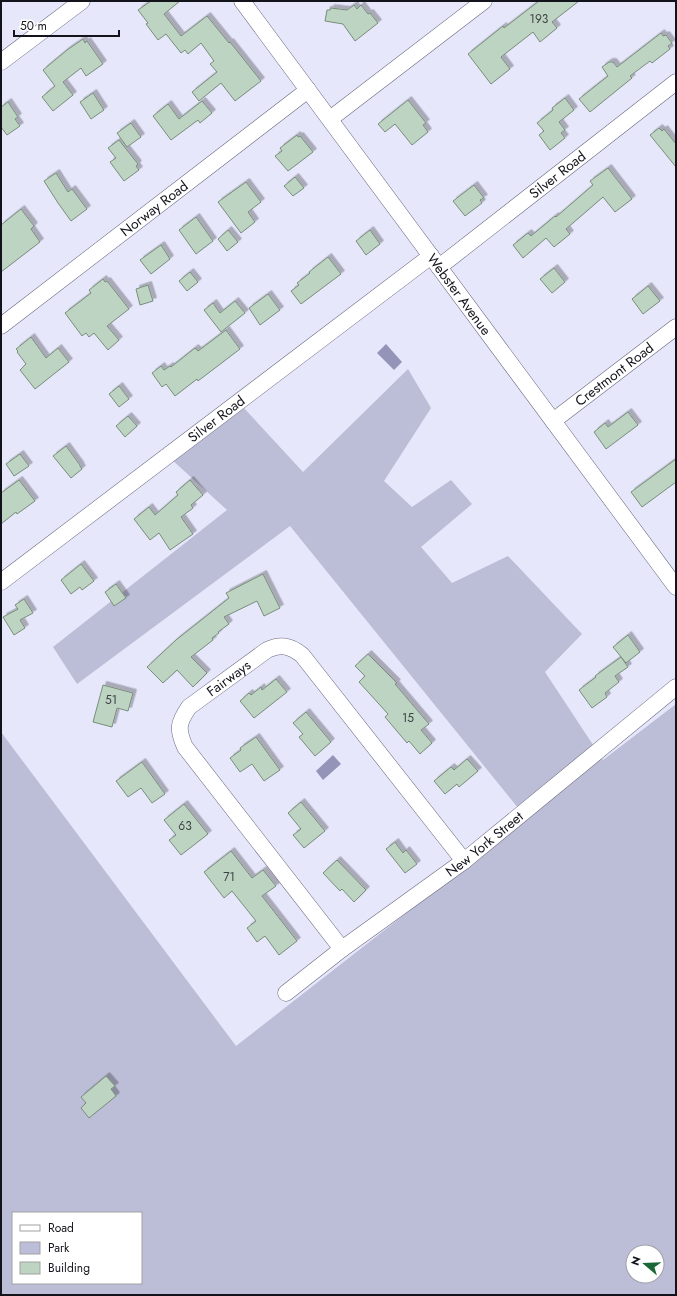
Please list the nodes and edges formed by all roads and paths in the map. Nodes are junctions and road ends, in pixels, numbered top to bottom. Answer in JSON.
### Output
{"nodes":[{"id":1,"x":82,"y":1,"type":"edge"},
{"id":2,"x":242,"y":1,"type":"edge"},
{"id":3,"x":484,"y":1,"type":"edge"},
{"id":4,"x":1,"y":62,"type":"edge"},
{"id":5,"x":676,"y":82,"type":"edge"},
{"id":6,"x":308,"y":90,"type":"junction"},
{"id":7,"x":330,"y":119,"type":"junction"},
{"id":8,"x":435,"y":261,"type":"junction"},
{"id":9,"x":1,"y":326,"type":"edge"},
{"id":10,"x":676,"y":327,"type":"edge"},
{"id":11,"x":552,"y":421,"type":"junction"},
{"id":12,"x":1,"y":582,"type":"edge"},
{"id":13,"x":676,"y":587,"type":"edge"},
{"id":14,"x":676,"y":687,"type":"edge"},
{"id":15,"x":464,"y":861,"type":"junction"},
{"id":16,"x":342,"y":949,"type":"junction"},
{"id":17,"x":286,"y":993,"type":"dead end"}],
"edges":[{"from":1,"to":4,"type":"street"},
{"from":2,"to":6,"type":"street","name":"Webster Avenue"},
{"from":3,"to":7,"type":"street"},
{"from":5,"to":8,"type":"street","name":"Silver Road"},
{"from":6,"to":7,"type":"street","name":"Webster Avenue"},
{"from":6,"to":9,"type":"street","name":"Norway Road"},
{"from":7,"to":8,"type":"street","name":"Webster Avenue"},
{"from":8,"to":11,"type":"street","name":"Webster Avenue"},
{"from":8,"to":12,"type":"street","name":"Silver Road"},
{"from":10,"to":11,"type":"street","name":"Crestmont Road"},
{"from":11,"to":13,"type":"street","name":"Webster Avenue"},
{"from":14,"to":15,"type":"street","name":"New York Street"},
{"from":15,"to":16,"type":"street","name":"New York Street"},
{"from":15,"to":16,"type":"street","name":"Fairways"},
{"from":16,"to":17,"type":"street","name":"New York Street"}]}
